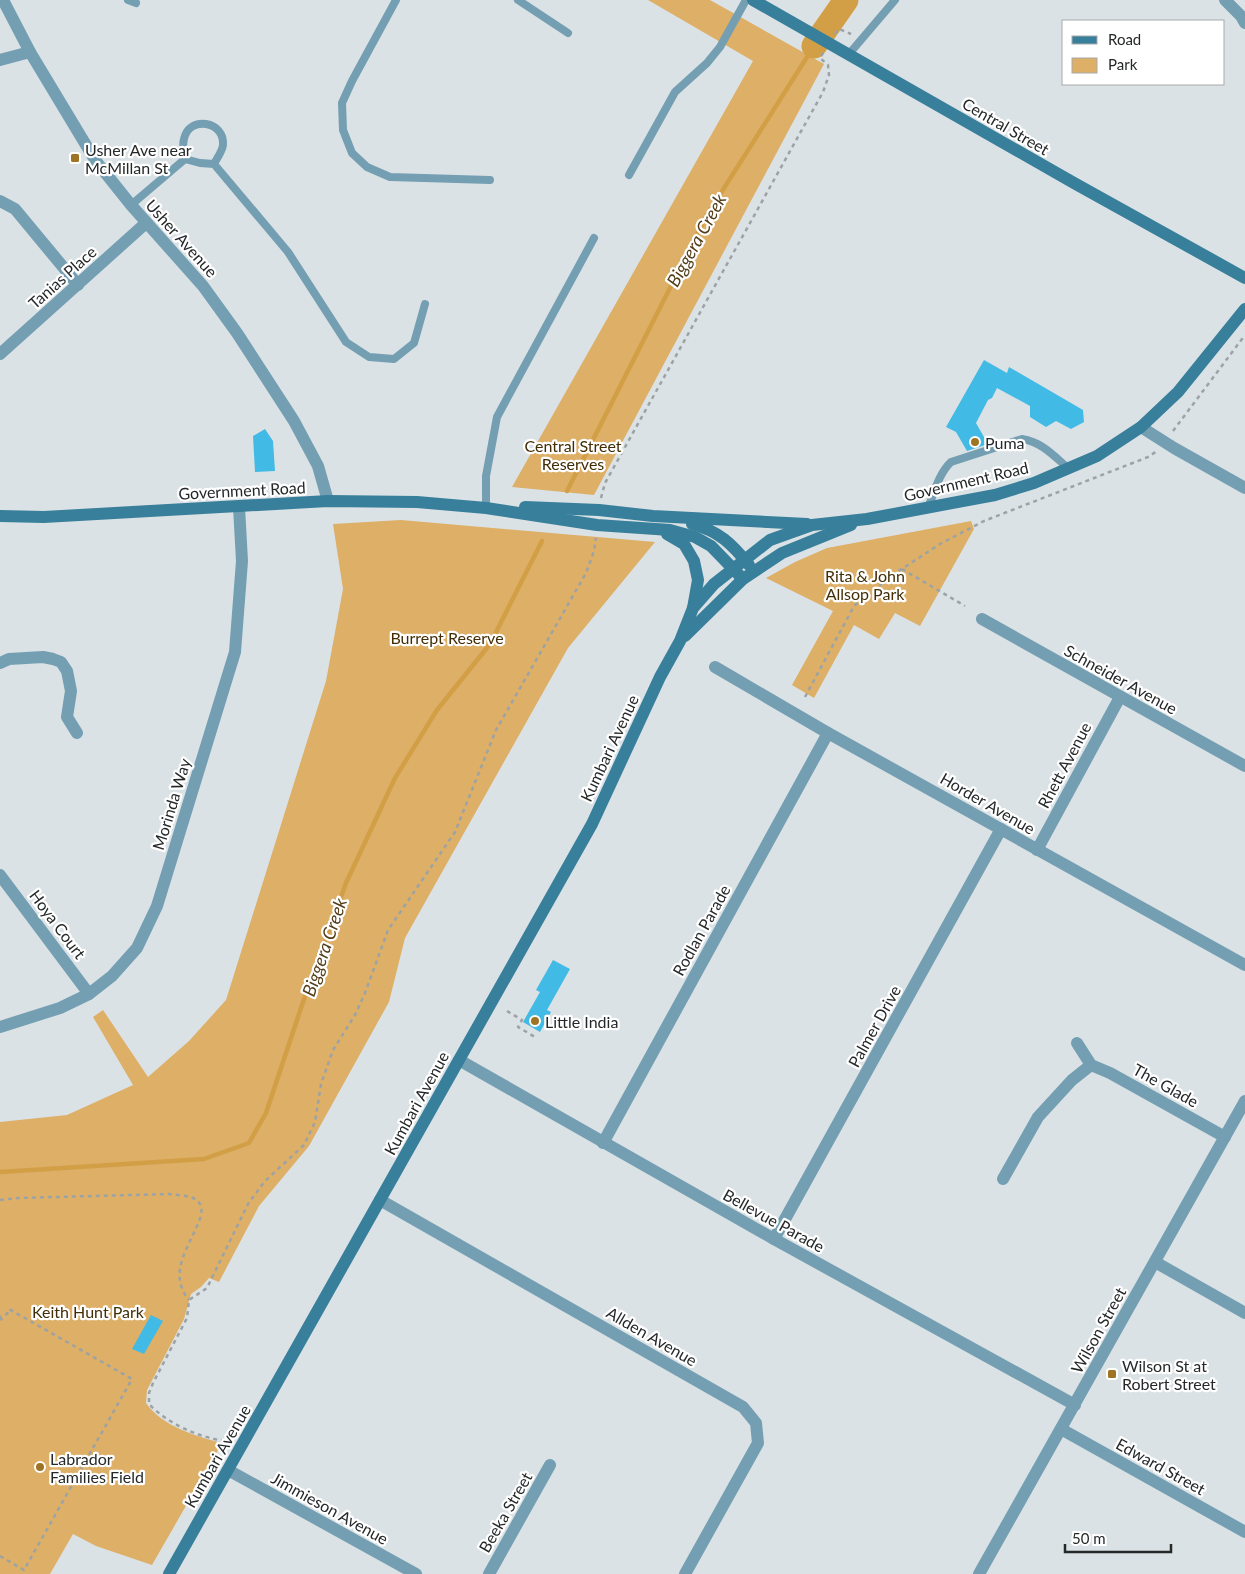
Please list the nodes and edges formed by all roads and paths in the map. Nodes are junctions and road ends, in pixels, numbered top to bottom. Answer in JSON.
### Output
{"nodes":[{"id":1,"x":3,"y":0,"type":"edge"},
{"id":2,"x":396,"y":0,"type":"edge"},
{"id":3,"x":518,"y":0,"type":"edge"},
{"id":4,"x":746,"y":0,"type":"edge"},
{"id":5,"x":753,"y":0,"type":"edge"},
{"id":6,"x":895,"y":0,"type":"edge"},
{"id":7,"x":1225,"y":0,"type":"edge"},
{"id":8,"x":1245,"y":23,"type":"edge"},
{"id":9,"x":568,"y":33,"type":"dead end"},
{"id":10,"x":852,"y":35,"type":"dead end"},
{"id":11,"x":828,"y":42,"type":"junction"},
{"id":12,"x":30,"y":52,"type":"junction"},
{"id":13,"x":849,"y":54,"type":"junction"},
{"id":14,"x":0,"y":60,"type":"edge"},
{"id":15,"x":185,"y":159,"type":"junction"},
{"id":16,"x":214,"y":164,"type":"junction"},
{"id":17,"x":628,"y":175,"type":"dead end"},
{"id":18,"x":490,"y":180,"type":"dead end"},
{"id":19,"x":0,"y":201,"type":"edge"},
{"id":20,"x":131,"y":205,"type":"junction"},
{"id":21,"x":146,"y":222,"type":"junction"},
{"id":22,"x":594,"y":238,"type":"dead end"},
{"id":23,"x":1245,"y":278,"type":"edge"},
{"id":24,"x":78,"y":285,"type":"junction"},
{"id":25,"x":425,"y":304,"type":"dead end"},
{"id":26,"x":1245,"y":309,"type":"edge"},
{"id":27,"x":1245,"y":335,"type":"edge"},
{"id":28,"x":0,"y":354,"type":"edge"},
{"id":29,"x":1141,"y":427,"type":"junction"},
{"id":30,"x":1172,"y":433,"type":"dead end"},
{"id":31,"x":1157,"y":450,"type":"dead end"},
{"id":32,"x":1069,"y":469,"type":"junction"},
{"id":33,"x":1245,"y":488,"type":"edge"},
{"id":34,"x":328,"y":501,"type":"junction"},
{"id":35,"x":239,"y":507,"type":"junction"},
{"id":36,"x":486,"y":508,"type":"junction"},
{"id":37,"x":928,"y":508,"type":"junction"},
{"id":38,"x":599,"y":510,"type":"junction"},
{"id":39,"x":0,"y":516,"type":"edge"},
{"id":40,"x":867,"y":519,"type":"junction"},
{"id":41,"x":651,"y":523,"type":"junction"},
{"id":42,"x":597,"y":525,"type":"junction"},
{"id":43,"x":812,"y":525,"type":"junction"},
{"id":44,"x":744,"y":559,"type":"junction"},
{"id":45,"x":733,"y":568,"type":"junction"},
{"id":46,"x":902,"y":569,"type":"junction"},
{"id":47,"x":754,"y":571,"type":"junction"},
{"id":48,"x":743,"y":579,"type":"junction"},
{"id":49,"x":965,"y":606,"type":"dead end"},
{"id":50,"x":693,"y":608,"type":"junction"},
{"id":51,"x":982,"y":619,"type":"dead end"},
{"id":52,"x":680,"y":641,"type":"junction"},
{"id":53,"x":0,"y":663,"type":"edge"},
{"id":54,"x":715,"y":667,"type":"dead end"},
{"id":55,"x":804,"y":696,"type":"dead end"},
{"id":56,"x":1120,"y":697,"type":"junction"},
{"id":57,"x":77,"y":732,"type":"dead end"},
{"id":58,"x":828,"y":733,"type":"junction"},
{"id":59,"x":1245,"y":766,"type":"edge"},
{"id":60,"x":1001,"y":829,"type":"junction"},
{"id":61,"x":1037,"y":850,"type":"junction"},
{"id":62,"x":0,"y":876,"type":"edge"},
{"id":63,"x":1245,"y":965,"type":"edge"},
{"id":64,"x":89,"y":994,"type":"junction"},
{"id":65,"x":506,"y":1011,"type":"dead end"},
{"id":66,"x":0,"y":1026,"type":"edge"},
{"id":67,"x":535,"y":1037,"type":"dead end"},
{"id":68,"x":1078,"y":1043,"type":"dead end"},
{"id":69,"x":459,"y":1060,"type":"junction"},
{"id":70,"x":1091,"y":1065,"type":"junction"},
{"id":71,"x":1245,"y":1101,"type":"edge"},
{"id":72,"x":1225,"y":1137,"type":"junction"},
{"id":73,"x":603,"y":1143,"type":"junction"},
{"id":74,"x":1003,"y":1179,"type":"dead end"},
{"id":75,"x":0,"y":1200,"type":"edge"},
{"id":76,"x":380,"y":1200,"type":"junction"},
{"id":77,"x":774,"y":1238,"type":"junction"},
{"id":78,"x":1156,"y":1262,"type":"junction"},
{"id":79,"x":189,"y":1300,"type":"junction"},
{"id":80,"x":1245,"y":1313,"type":"edge"},
{"id":81,"x":0,"y":1317,"type":"edge"},
{"id":82,"x":3,"y":1322,"type":"dead end"},
{"id":83,"x":1075,"y":1405,"type":"junction"},
{"id":84,"x":1061,"y":1429,"type":"junction"},
{"id":85,"x":225,"y":1441,"type":"dead end"},
{"id":86,"x":550,"y":1465,"type":"dead end"},
{"id":87,"x":228,"y":1470,"type":"junction"},
{"id":88,"x":1245,"y":1532,"type":"edge"},
{"id":89,"x":0,"y":1556,"type":"edge"},
{"id":90,"x":169,"y":1574,"type":"edge"},
{"id":91,"x":416,"y":1574,"type":"edge"},
{"id":92,"x":489,"y":1574,"type":"edge"},
{"id":93,"x":685,"y":1574,"type":"edge"},
{"id":94,"x":979,"y":1574,"type":"edge"}],
"edges":[{"from":1,"to":12,"type":"street","name":"Usher Avenue"},
{"from":2,"to":18,"type":"lane"},
{"from":3,"to":9,"type":"lane"},
{"from":4,"to":17,"type":"lane"},
{"from":5,"to":11,"type":"main road","name":"Central Street"},
{"from":6,"to":13,"type":"lane"},
{"from":7,"to":8,"type":"street"},
{"from":10,"to":11,"type":"path"},
{"from":11,"to":13,"type":"main road","name":"Central Street"},
{"from":11,"to":38,"type":"path"},
{"from":12,"to":14,"type":"street"},
{"from":12,"to":20,"type":"street","name":"Usher Avenue"},
{"from":13,"to":23,"type":"main road","name":"Central Street"},
{"from":15,"to":16,"type":"lane"},
{"from":15,"to":16,"type":"lane"},
{"from":15,"to":20,"type":"lane"},
{"from":16,"to":25,"type":"lane"},
{"from":19,"to":24,"type":"street"},
{"from":20,"to":21,"type":"street","name":"Usher Avenue"},
{"from":21,"to":24,"type":"street","name":"Tanias Place"},
{"from":21,"to":34,"type":"street","name":"Usher Avenue"},
{"from":22,"to":36,"type":"lane"},
{"from":24,"to":28,"type":"street","name":"Tanias Place"},
{"from":26,"to":29,"type":"main road","name":"Government Road"},
{"from":27,"to":30,"type":"path"},
{"from":29,"to":32,"type":"main road","name":"Government Road"},
{"from":29,"to":33,"type":"street"},
{"from":31,"to":46,"type":"path"},
{"from":32,"to":37,"type":"main road","name":"Government Road"},
{"from":32,"to":37,"type":"lane"},
{"from":34,"to":35,"type":"main road","name":"Government Road"},
{"from":34,"to":36,"type":"main road","name":"Government Road"},
{"from":35,"to":39,"type":"main road","name":"Government Road"},
{"from":35,"to":64,"type":"street","name":"Morinda Way"},
{"from":36,"to":38,"type":"main road","name":"Government Road"},
{"from":36,"to":42,"type":"main road","name":"Government Road"},
{"from":37,"to":40,"type":"main road","name":"Government Road"},
{"from":38,"to":41,"type":"main road","name":"Government Road"},
{"from":40,"to":43,"type":"main road","name":"Government Road"},
{"from":40,"to":47,"type":"main road","name":"Government Road"},
{"from":41,"to":42,"type":"main road","name":"Government Road"},
{"from":41,"to":43,"type":"main road","name":"Government Road"},
{"from":41,"to":44,"type":"main road","name":"Government Road"},
{"from":41,"to":45,"type":"main road","name":"Government Road"},
{"from":41,"to":50,"type":"main road","name":"Government Road"},
{"from":42,"to":79,"type":"path"},
{"from":43,"to":44,"type":"main road","name":"Government Road"},
{"from":44,"to":45,"type":"main road","name":"Government Road"},
{"from":44,"to":47,"type":"main road","name":"Government Road"},
{"from":45,"to":48,"type":"main road","name":"Government Road"},
{"from":45,"to":50,"type":"main road","name":"Kumbari Avenue"},
{"from":46,"to":49,"type":"path"},
{"from":46,"to":55,"type":"path"},
{"from":47,"to":48,"type":"main road","name":"Government Road"},
{"from":48,"to":52,"type":"main road","name":"Kumbari Avenue"},
{"from":50,"to":52,"type":"main road","name":"Kumbari Avenue"},
{"from":51,"to":56,"type":"street","name":"Schneider Avenue"},
{"from":52,"to":69,"type":"main road","name":"Kumbari Avenue"},
{"from":53,"to":57,"type":"street"},
{"from":54,"to":58,"type":"street","name":"Horder Avenue"},
{"from":56,"to":59,"type":"street","name":"Schneider Avenue"},
{"from":56,"to":61,"type":"street","name":"Rhett Avenue"},
{"from":58,"to":60,"type":"street","name":"Horder Avenue"},
{"from":58,"to":73,"type":"street","name":"Rodlan Parade"},
{"from":60,"to":61,"type":"street","name":"Horder Avenue"},
{"from":60,"to":77,"type":"street","name":"Palmer Drive"},
{"from":61,"to":63,"type":"street","name":"Horder Avenue"},
{"from":62,"to":64,"type":"street","name":"Hoya Court"},
{"from":64,"to":66,"type":"street","name":"Morinda Way"},
{"from":65,"to":67,"type":"path"},
{"from":68,"to":70,"type":"street"},
{"from":69,"to":73,"type":"street","name":"Bellevue Parade"},
{"from":69,"to":76,"type":"main road","name":"Kumbari Avenue"},
{"from":70,"to":72,"type":"street","name":"The Glade"},
{"from":70,"to":74,"type":"street"},
{"from":71,"to":72,"type":"street","name":"Wilson Street"},
{"from":72,"to":78,"type":"street","name":"Wilson Street"},
{"from":73,"to":77,"type":"street","name":"Bellevue Parade"},
{"from":75,"to":79,"type":"path"},
{"from":76,"to":87,"type":"main road","name":"Kumbari Avenue"},
{"from":76,"to":93,"type":"street","name":"Allden Avenue"},
{"from":77,"to":83,"type":"street","name":"Bellevue Parade"},
{"from":78,"to":80,"type":"street"},
{"from":78,"to":83,"type":"street","name":"Wilson Street"},
{"from":79,"to":85,"type":"path"},
{"from":81,"to":82,"type":"path"},
{"from":81,"to":89,"type":"path"},
{"from":83,"to":84,"type":"street","name":"Wilson Street"},
{"from":84,"to":88,"type":"street","name":"Edward Street"},
{"from":84,"to":94,"type":"street","name":"Wilson Street"},
{"from":86,"to":92,"type":"street","name":"Beeka Street"},
{"from":87,"to":90,"type":"main road","name":"Kumbari Avenue"},
{"from":87,"to":91,"type":"street","name":"Jimmieson Avenue"}]}
